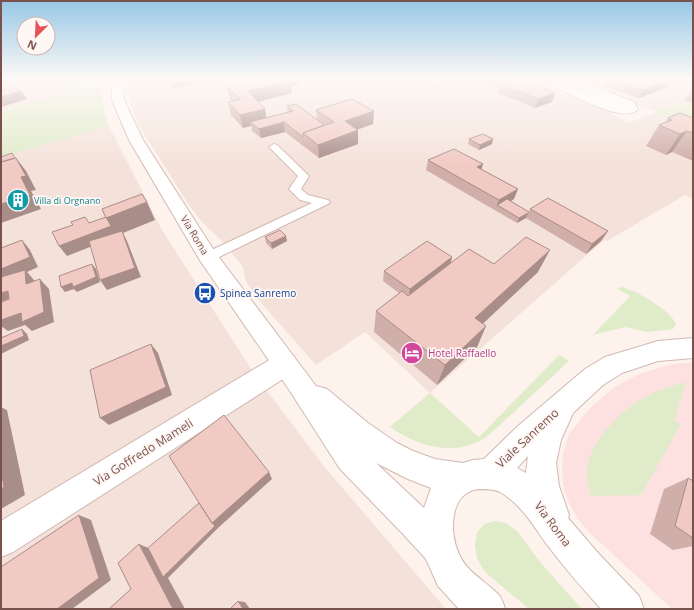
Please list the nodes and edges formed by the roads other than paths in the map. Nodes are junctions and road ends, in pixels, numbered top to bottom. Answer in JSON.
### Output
{"nodes":[{"id":1,"x":121,"y":107,"type":"edge"},
{"id":2,"x":612,"y":107,"type":"edge"},
{"id":3,"x":631,"y":107,"type":"edge"},
{"id":4,"x":274,"y":147,"type":"dead end"},
{"id":5,"x":208,"y":257,"type":"junction"},
{"id":6,"x":693,"y":348,"type":"edge"},
{"id":7,"x":291,"y":372,"type":"junction"},
{"id":8,"x":566,"y":403,"type":"junction"},
{"id":9,"x":476,"y":476,"type":"junction"},
{"id":10,"x":562,"y":538,"type":"junction"},
{"id":11,"x":1,"y":540,"type":"edge"},
{"id":12,"x":440,"y":549,"type":"junction"},
{"id":13,"x":486,"y":609,"type":"edge"},
{"id":14,"x":626,"y":609,"type":"edge"}],
"edges":[{"from":1,"to":5,"type":"street","name":"Via Roma"},
{"from":2,"to":3,"type":"street"},
{"from":4,"to":5,"type":"lane"},
{"from":5,"to":7,"type":"street","name":"Via Roma"},
{"from":6,"to":8,"type":"street","name":"Viale Sanremo"},
{"from":7,"to":9,"type":"street","name":"Via Roma"},
{"from":7,"to":11,"type":"street","name":"Via Goffredo Mameli"},
{"from":7,"to":12,"type":"street","name":"Via Roma"},
{"from":8,"to":9,"type":"street","name":"Viale Sanremo"},
{"from":8,"to":10,"type":"street","name":"Viale Sanremo"},
{"from":9,"to":10,"type":"street","name":"Via Roma"},
{"from":9,"to":12,"type":"street","name":"Via Roma"},
{"from":10,"to":14,"type":"street","name":"Via Roma"},
{"from":12,"to":13,"type":"street","name":"Via Roma"}]}
